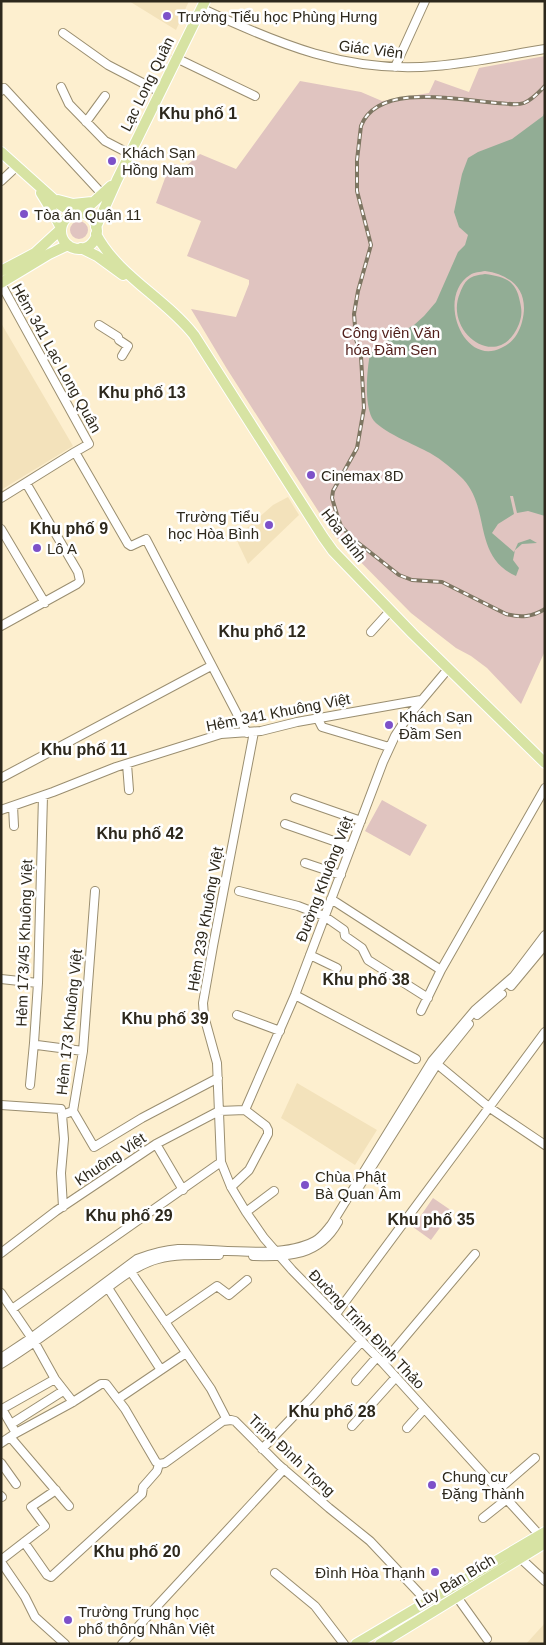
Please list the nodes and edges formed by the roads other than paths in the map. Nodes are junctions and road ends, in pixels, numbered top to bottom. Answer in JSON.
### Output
{"nodes":[{"id":1,"x":425,"y":1,"type":"edge"},
{"id":2,"x":203,"y":4,"type":"edge"},
{"id":3,"x":63,"y":33,"type":"dead end"},
{"id":4,"x":545,"y":49,"type":"edge"},
{"id":5,"x":176,"y":58,"type":"junction"},
{"id":6,"x":395,"y":67,"type":"junction"},
{"id":7,"x":61,"y":87,"type":"dead end"},
{"id":8,"x":1,"y":91,"type":"edge"},
{"id":9,"x":160,"y":92,"type":"junction"},
{"id":10,"x":106,"y":96,"type":"dead end"},
{"id":11,"x":255,"y":96,"type":"dead end"},
{"id":12,"x":86,"y":122,"type":"junction"},
{"id":13,"x":1,"y":152,"type":"edge"},
{"id":14,"x":130,"y":154,"type":"junction"},
{"id":15,"x":16,"y":167,"type":"junction"},
{"id":16,"x":1,"y":180,"type":"edge"},
{"id":17,"x":117,"y":180,"type":"junction"},
{"id":18,"x":33,"y":182,"type":"junction"},
{"id":19,"x":53,"y":198,"type":"junction"},
{"id":20,"x":99,"y":198,"type":"junction"},
{"id":21,"x":76,"y":213,"type":"junction"},
{"id":22,"x":61,"y":229,"type":"junction"},
{"id":23,"x":96,"y":230,"type":"junction"},
{"id":24,"x":68,"y":245,"type":"junction"},
{"id":25,"x":81,"y":248,"type":"junction"},
{"id":26,"x":1,"y":271,"type":"edge"},
{"id":27,"x":1,"y":283,"type":"edge"},
{"id":28,"x":139,"y":284,"type":"junction"},
{"id":29,"x":98,"y":325,"type":"dead end"},
{"id":30,"x":122,"y":356,"type":"dead end"},
{"id":31,"x":75,"y":452,"type":"junction"},
{"id":32,"x":26,"y":483,"type":"junction"},
{"id":33,"x":1,"y":498,"type":"edge"},
{"id":34,"x":1,"y":529,"type":"edge"},
{"id":35,"x":45,"y":603,"type":"junction"},
{"id":36,"x":390,"y":611,"type":"junction"},
{"id":37,"x":1,"y":626,"type":"edge"},
{"id":38,"x":371,"y":632,"type":"dead end"},
{"id":39,"x":211,"y":666,"type":"junction"},
{"id":40,"x":448,"y":669,"type":"junction"},
{"id":41,"x":421,"y":700,"type":"junction"},
{"id":42,"x":318,"y":719,"type":"junction"},
{"id":43,"x":251,"y":732,"type":"junction"},
{"id":44,"x":389,"y":747,"type":"junction"},
{"id":45,"x":545,"y":763,"type":"edge"},
{"id":46,"x":127,"y":764,"type":"junction"},
{"id":47,"x":1,"y":778,"type":"edge"},
{"id":48,"x":545,"y":788,"type":"edge"},
{"id":49,"x":129,"y":790,"type":"dead end"},
{"id":50,"x":43,"y":796,"type":"junction"},
{"id":51,"x":295,"y":798,"type":"dead end"},
{"id":52,"x":14,"y":806,"type":"junction"},
{"id":53,"x":1,"y":810,"type":"edge"},
{"id":54,"x":361,"y":821,"type":"junction"},
{"id":55,"x":285,"y":824,"type":"dead end"},
{"id":56,"x":14,"y":826,"type":"dead end"},
{"id":57,"x":351,"y":847,"type":"junction"},
{"id":58,"x":305,"y":863,"type":"dead end"},
{"id":59,"x":340,"y":874,"type":"junction"},
{"id":60,"x":95,"y":891,"type":"dead end"},
{"id":61,"x":240,"y":891,"type":"dead end"},
{"id":62,"x":331,"y":900,"type":"junction"},
{"id":63,"x":324,"y":916,"type":"junction"},
{"id":64,"x":545,"y":935,"type":"edge"},
{"id":65,"x":545,"y":945,"type":"edge"},
{"id":66,"x":310,"y":955,"type":"junction"},
{"id":67,"x":337,"y":968,"type":"dead end"},
{"id":68,"x":441,"y":970,"type":"junction"},
{"id":69,"x":1,"y":979,"type":"edge"},
{"id":70,"x":38,"y":983,"type":"junction"},
{"id":71,"x":295,"y":995,"type":"junction"},
{"id":72,"x":428,"y":998,"type":"junction"},
{"id":73,"x":421,"y":1011,"type":"dead end"},
{"id":74,"x":237,"y":1015,"type":"dead end"},
{"id":75,"x":280,"y":1031,"type":"junction"},
{"id":76,"x":545,"y":1032,"type":"edge"},
{"id":77,"x":34,"y":1043,"type":"junction"},
{"id":78,"x":83,"y":1051,"type":"junction"},
{"id":79,"x":416,"y":1059,"type":"dead end"},
{"id":80,"x":433,"y":1066,"type":"junction"},
{"id":81,"x":218,"y":1078,"type":"junction"},
{"id":82,"x":30,"y":1084,"type":"dead end"},
{"id":83,"x":1,"y":1105,"type":"edge"},
{"id":84,"x":490,"y":1108,"type":"junction"},
{"id":85,"x":245,"y":1110,"type":"junction"},
{"id":86,"x":73,"y":1111,"type":"junction"},
{"id":87,"x":219,"y":1112,"type":"junction"},
{"id":88,"x":62,"y":1115,"type":"junction"},
{"id":89,"x":156,"y":1144,"type":"junction"},
{"id":90,"x":545,"y":1145,"type":"edge"},
{"id":91,"x":221,"y":1162,"type":"junction"},
{"id":92,"x":231,"y":1187,"type":"junction"},
{"id":93,"x":182,"y":1190,"type":"junction"},
{"id":94,"x":274,"y":1191,"type":"dead end"},
{"id":95,"x":63,"y":1207,"type":"junction"},
{"id":96,"x":246,"y":1212,"type":"junction"},
{"id":97,"x":277,"y":1253,"type":"junction"},
{"id":98,"x":1,"y":1254,"type":"edge"},
{"id":99,"x":475,"y":1254,"type":"dead end"},
{"id":100,"x":129,"y":1269,"type":"junction"},
{"id":101,"x":246,"y":1280,"type":"dead end"},
{"id":102,"x":108,"y":1288,"type":"junction"},
{"id":103,"x":1,"y":1293,"type":"edge"},
{"id":104,"x":12,"y":1309,"type":"junction"},
{"id":105,"x":336,"y":1314,"type":"junction"},
{"id":106,"x":165,"y":1322,"type":"junction"},
{"id":107,"x":33,"y":1340,"type":"junction"},
{"id":108,"x":362,"y":1341,"type":"junction"},
{"id":109,"x":186,"y":1353,"type":"junction"},
{"id":110,"x":1,"y":1358,"type":"edge"},
{"id":111,"x":380,"y":1360,"type":"junction"},
{"id":112,"x":1,"y":1364,"type":"edge"},
{"id":113,"x":161,"y":1370,"type":"junction"},
{"id":114,"x":396,"y":1377,"type":"junction"},
{"id":115,"x":55,"y":1379,"type":"junction"},
{"id":116,"x":356,"y":1381,"type":"dead end"},
{"id":117,"x":63,"y":1391,"type":"junction"},
{"id":118,"x":118,"y":1398,"type":"junction"},
{"id":119,"x":73,"y":1402,"type":"junction"},
{"id":120,"x":424,"y":1409,"type":"junction"},
{"id":121,"x":227,"y":1420,"type":"junction"},
{"id":122,"x":11,"y":1424,"type":"junction"},
{"id":123,"x":352,"y":1426,"type":"dead end"},
{"id":124,"x":407,"y":1428,"type":"dead end"},
{"id":125,"x":13,"y":1435,"type":"junction"},
{"id":126,"x":2,"y":1442,"type":"edge"},
{"id":127,"x":262,"y":1449,"type":"junction"},
{"id":128,"x":535,"y":1458,"type":"dead end"},
{"id":129,"x":1,"y":1463,"type":"edge"},
{"id":130,"x":159,"y":1464,"type":"junction"},
{"id":131,"x":284,"y":1469,"type":"junction"},
{"id":132,"x":16,"y":1484,"type":"dead end"},
{"id":133,"x":56,"y":1490,"type":"junction"},
{"id":134,"x":498,"y":1490,"type":"junction"},
{"id":135,"x":507,"y":1499,"type":"junction"},
{"id":136,"x":69,"y":1506,"type":"dead end"},
{"id":137,"x":483,"y":1518,"type":"dead end"},
{"id":138,"x":544,"y":1537,"type":"edge"},
{"id":139,"x":24,"y":1542,"type":"junction"},
{"id":140,"x":517,"y":1555,"type":"junction"},
{"id":141,"x":1,"y":1561,"type":"edge"},
{"id":142,"x":276,"y":1573,"type":"dead end"},
{"id":143,"x":545,"y":1581,"type":"edge"},
{"id":144,"x":457,"y":1597,"type":"junction"},
{"id":145,"x":428,"y":1601,"type":"junction"},
{"id":146,"x":435,"y":1610,"type":"junction"},
{"id":147,"x":487,"y":1638,"type":"dead end"},
{"id":148,"x":65,"y":1644,"type":"edge"},
{"id":149,"x":122,"y":1644,"type":"edge"},
{"id":150,"x":344,"y":1644,"type":"edge"},
{"id":151,"x":356,"y":1644,"type":"edge"},
{"id":152,"x":380,"y":1644,"type":"edge"}],
"edges":[{"from":1,"to":6,"type":"street"},
{"from":2,"to":5,"type":"main road","name":"Lạc Long Quân"},
{"from":2,"to":6,"type":"street","name":"Giác Viên"},
{"from":3,"to":9,"type":"street"},
{"from":4,"to":6,"type":"street","name":"Giác Viên"},
{"from":5,"to":9,"type":"main road","name":"Lạc Long Quân"},
{"from":5,"to":11,"type":"street"},
{"from":7,"to":12,"type":"street"},
{"from":8,"to":20,"type":"street"},
{"from":9,"to":14,"type":"main road","name":"Lạc Long Quân"},
{"from":10,"to":12,"type":"street"},
{"from":12,"to":14,"type":"street"},
{"from":13,"to":15,"type":"main road"},
{"from":14,"to":17,"type":"main road","name":"Lạc Long Quân"},
{"from":15,"to":16,"type":"street"},
{"from":15,"to":18,"type":"main road"},
{"from":17,"to":20,"type":"main road"},
{"from":17,"to":23,"type":"main road","name":"Lạc Long Quân"},
{"from":18,"to":19,"type":"main road"},
{"from":18,"to":22,"type":"main road"},
{"from":19,"to":20,"type":"main road"},
{"from":19,"to":21,"type":"main road"},
{"from":20,"to":21,"type":"main road"},
{"from":21,"to":22,"type":"main road"},
{"from":21,"to":23,"type":"main road"},
{"from":22,"to":24,"type":"main road"},
{"from":22,"to":26,"type":"main road"},
{"from":23,"to":25,"type":"main road"},
{"from":23,"to":28,"type":"main road"},
{"from":24,"to":25,"type":"main road"},
{"from":24,"to":27,"type":"main road"},
{"from":25,"to":28,"type":"main road"},
{"from":27,"to":31,"type":"street","name":"Hẻm 341 Lạc Long Quân"},
{"from":28,"to":36,"type":"main road","name":"Hòa Bình"},
{"from":29,"to":30,"type":"street"},
{"from":31,"to":32,"type":"street"},
{"from":31,"to":39,"type":"street","name":"Hẻm 341 Lạc Long Quân"},
{"from":32,"to":33,"type":"street"},
{"from":32,"to":35,"type":"street"},
{"from":34,"to":35,"type":"street"},
{"from":35,"to":37,"type":"street"},
{"from":36,"to":38,"type":"street"},
{"from":36,"to":40,"type":"main road","name":"Hòa Bình"},
{"from":39,"to":43,"type":"street","name":"Hẻm 341 Lạc Long Quân"},
{"from":39,"to":47,"type":"street"},
{"from":40,"to":41,"type":"street","name":"Đường Khuông Việt"},
{"from":40,"to":45,"type":"main road","name":"Hòa Bình"},
{"from":41,"to":42,"type":"street","name":"Hẻm 341 Khuông Việt"},
{"from":41,"to":44,"type":"street","name":"Đường Khuông Việt"},
{"from":42,"to":43,"type":"street","name":"Hẻm 341 Khuông Việt"},
{"from":42,"to":44,"type":"street"},
{"from":43,"to":46,"type":"street","name":"Hẻm 341 Khuông Việt"},
{"from":43,"to":81,"type":"street","name":"Hẻm 239 Khuông Việt"},
{"from":44,"to":54,"type":"street","name":"Đường Khuông Việt"},
{"from":46,"to":49,"type":"street"},
{"from":46,"to":50,"type":"street","name":"Hẻm 341 Khuông Việt"},
{"from":48,"to":68,"type":"street"},
{"from":50,"to":52,"type":"street","name":"Hẻm 341 Khuông Việt"},
{"from":50,"to":70,"type":"street","name":"Hẻm 173/45 Khuông Việt"},
{"from":51,"to":54,"type":"street"},
{"from":52,"to":53,"type":"street","name":"Hẻm 341 Khuông Việt"},
{"from":52,"to":56,"type":"street"},
{"from":54,"to":57,"type":"street","name":"Đường Khuông Việt"},
{"from":55,"to":57,"type":"street"},
{"from":57,"to":59,"type":"street","name":"Đường Khuông Việt"},
{"from":58,"to":59,"type":"street"},
{"from":59,"to":62,"type":"street","name":"Đường Khuông Việt"},
{"from":60,"to":78,"type":"street","name":"Hẻm 173 Khuông Việt"},
{"from":61,"to":63,"type":"street"},
{"from":62,"to":63,"type":"street","name":"Đường Khuông Việt"},
{"from":62,"to":68,"type":"street"},
{"from":63,"to":66,"type":"street","name":"Đường Khuông Việt"},
{"from":63,"to":72,"type":"street"},
{"from":64,"to":80,"type":"street"},
{"from":65,"to":80,"type":"street"},
{"from":66,"to":67,"type":"street"},
{"from":66,"to":71,"type":"street","name":"Đường Khuông Việt"},
{"from":68,"to":72,"type":"street"},
{"from":69,"to":70,"type":"street"},
{"from":70,"to":77,"type":"street","name":"Hẻm 173/45 Khuông Việt"},
{"from":71,"to":75,"type":"street","name":"Đường Khuông Việt"},
{"from":71,"to":79,"type":"street"},
{"from":72,"to":73,"type":"street"},
{"from":74,"to":75,"type":"street"},
{"from":75,"to":85,"type":"street","name":"Đường Khuông Việt"},
{"from":76,"to":84,"type":"street"},
{"from":77,"to":78,"type":"street","name":"Hẻm 173/45 Khuông Việt"},
{"from":77,"to":82,"type":"street"},
{"from":78,"to":86,"type":"street","name":"Hẻm 173 Khuông Việt"},
{"from":80,"to":84,"type":"street"},
{"from":80,"to":97,"type":"street"},
{"from":81,"to":86,"type":"street"},
{"from":81,"to":87,"type":"street","name":"Hẻm 239 Khuông Việt"},
{"from":83,"to":88,"type":"street"},
{"from":84,"to":90,"type":"street"},
{"from":84,"to":105,"type":"street"},
{"from":85,"to":87,"type":"street","name":"Khuông Việt"},
{"from":85,"to":92,"type":"street"},
{"from":86,"to":88,"type":"street","name":"Hẻm 173 Khuông Việt"},
{"from":87,"to":89,"type":"street","name":"Khuông Việt"},
{"from":87,"to":91,"type":"street","name":"Đường Trịnh Đình Thảo"},
{"from":88,"to":95,"type":"street","name":"Hẻm 173 Khuông Việt"},
{"from":89,"to":93,"type":"street"},
{"from":89,"to":95,"type":"street","name":"Khuông Việt"},
{"from":91,"to":92,"type":"street","name":"Đường Trịnh Đình Thảo"},
{"from":91,"to":93,"type":"street"},
{"from":92,"to":96,"type":"street","name":"Đường Trịnh Đình Thảo"},
{"from":93,"to":104,"type":"street"},
{"from":94,"to":96,"type":"street"},
{"from":95,"to":98,"type":"street","name":"Khuông Việt"},
{"from":96,"to":97,"type":"street","name":"Đường Trịnh Đình Thảo"},
{"from":97,"to":100,"type":"street"},
{"from":97,"to":105,"type":"street","name":"Đường Trịnh Đình Thảo"},
{"from":99,"to":111,"type":"street"},
{"from":100,"to":102,"type":"street"},
{"from":100,"to":106,"type":"street"},
{"from":100,"to":107,"type":"street"},
{"from":101,"to":106,"type":"street"},
{"from":102,"to":107,"type":"street"},
{"from":102,"to":113,"type":"street"},
{"from":103,"to":104,"type":"street"},
{"from":104,"to":107,"type":"street"},
{"from":105,"to":108,"type":"street","name":"Đường Trịnh Đình Thảo"},
{"from":106,"to":109,"type":"street"},
{"from":107,"to":110,"type":"street"},
{"from":107,"to":112,"type":"street"},
{"from":107,"to":115,"type":"street"},
{"from":108,"to":111,"type":"street","name":"Đường Trịnh Đình Thảo"},
{"from":108,"to":127,"type":"street"},
{"from":109,"to":113,"type":"street"},
{"from":109,"to":121,"type":"street"},
{"from":111,"to":114,"type":"street","name":"Đường Trịnh Đình Thảo"},
{"from":111,"to":116,"type":"street"},
{"from":113,"to":118,"type":"street"},
{"from":114,"to":120,"type":"street","name":"Đường Trịnh Đình Thảo"},
{"from":114,"to":123,"type":"street"},
{"from":115,"to":117,"type":"street"},
{"from":115,"to":122,"type":"street"},
{"from":117,"to":119,"type":"street"},
{"from":117,"to":122,"type":"street"},
{"from":118,"to":119,"type":"street"},
{"from":118,"to":130,"type":"street"},
{"from":119,"to":125,"type":"street"},
{"from":120,"to":124,"type":"street"},
{"from":120,"to":134,"type":"street","name":"Đường Trịnh Đình Thảo"},
{"from":121,"to":127,"type":"street","name":"Trịnh Đình Trọng"},
{"from":121,"to":130,"type":"street","name":"Trịnh Đình Trọng"},
{"from":122,"to":125,"type":"street"},
{"from":125,"to":126,"type":"street"},
{"from":125,"to":133,"type":"street"},
{"from":127,"to":131,"type":"street","name":"Trịnh Đình Trọng"},
{"from":128,"to":134,"type":"street"},
{"from":129,"to":132,"type":"street"},
{"from":130,"to":139,"type":"street"},
{"from":131,"to":145,"type":"street","name":"Trịnh Đình Trọng"},
{"from":131,"to":149,"type":"street"},
{"from":133,"to":136,"type":"street"},
{"from":133,"to":139,"type":"street"},
{"from":134,"to":135,"type":"street","name":"Đường Trịnh Đình Thảo"},
{"from":135,"to":137,"type":"street"},
{"from":135,"to":138,"type":"street","name":"Đường Trịnh Đình Thảo"},
{"from":138,"to":140,"type":"main road","name":"Lũy Bán Bích"},
{"from":139,"to":141,"type":"street"},
{"from":140,"to":143,"type":"street"},
{"from":140,"to":144,"type":"main road","name":"Lũy Bán Bích"},
{"from":140,"to":145,"type":"main road","name":"Lũy Bán Bích"},
{"from":141,"to":148,"type":"street"},
{"from":142,"to":150,"type":"street"},
{"from":144,"to":146,"type":"main road","name":"Lũy Bán Bích"},
{"from":144,"to":147,"type":"street"},
{"from":145,"to":146,"type":"street","name":"Trịnh Đình Trọng"},
{"from":145,"to":151,"type":"main road","name":"Lũy Bán Bích"},
{"from":146,"to":152,"type":"main road","name":"Lũy Bán Bích"}]}
